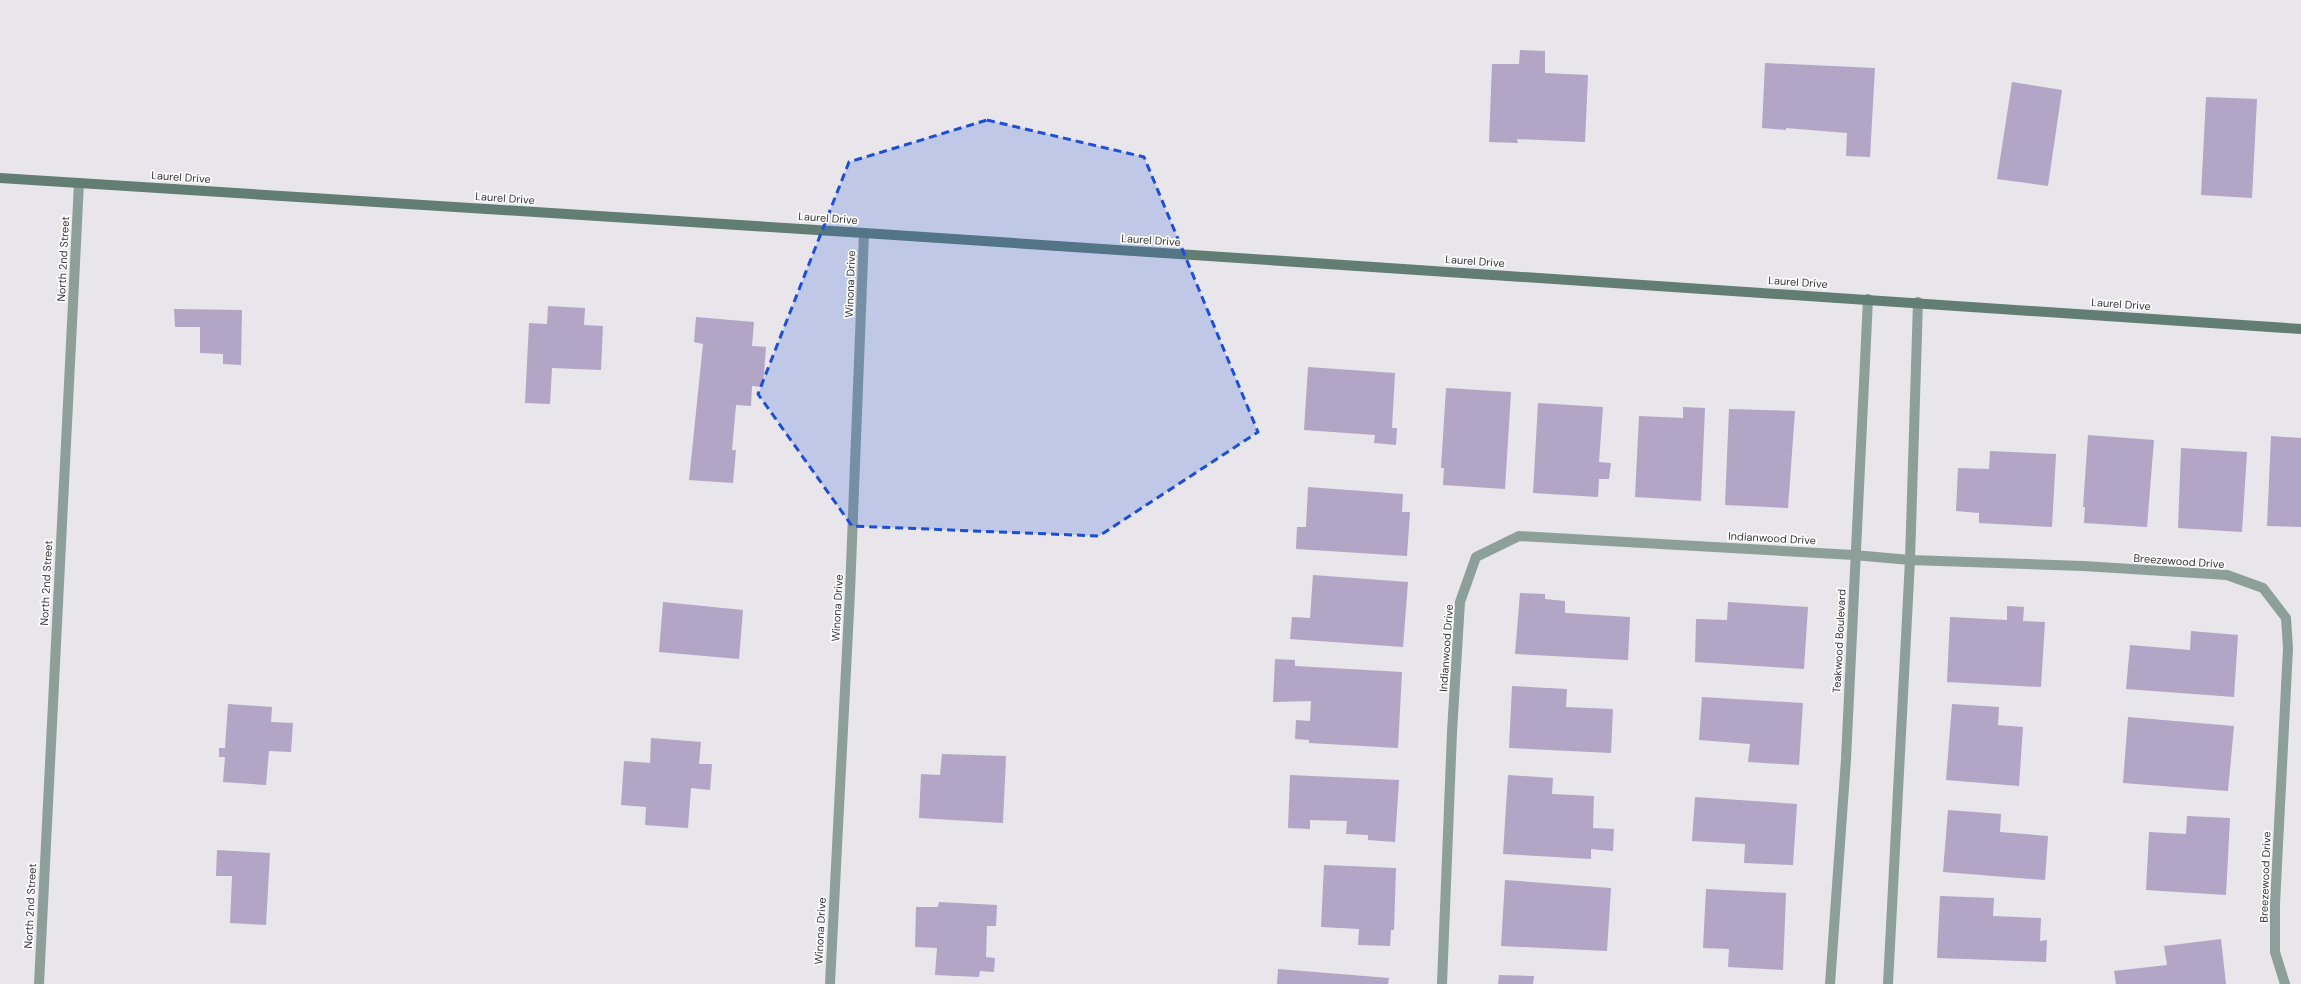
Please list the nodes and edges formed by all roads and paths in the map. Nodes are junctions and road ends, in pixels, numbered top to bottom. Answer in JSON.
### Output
{"nodes":[{"id":1,"x":0,"y":178,"type":"edge"},
{"id":2,"x":78,"y":183,"type":"junction"},
{"id":3,"x":864,"y":233,"type":"junction"},
{"id":4,"x":1868,"y":299,"type":"junction"},
{"id":5,"x":1918,"y":302,"type":"junction"},
{"id":6,"x":2301,"y":329,"type":"edge"},
{"id":7,"x":1854,"y":555,"type":"junction"},
{"id":8,"x":1910,"y":560,"type":"junction"},
{"id":9,"x":39,"y":984,"type":"edge"},
{"id":10,"x":830,"y":984,"type":"edge"},
{"id":11,"x":1442,"y":984,"type":"edge"},
{"id":12,"x":1830,"y":984,"type":"edge"},
{"id":13,"x":1888,"y":984,"type":"edge"},
{"id":14,"x":2285,"y":984,"type":"edge"}],
"edges":[{"from":1,"to":2,"type":"street","name":"Laurel Drive"},
{"from":2,"to":3,"type":"street","name":"Laurel Drive"},
{"from":2,"to":9,"type":"street","name":"North 2nd Street"},
{"from":3,"to":4,"type":"street","name":"Laurel Drive"},
{"from":3,"to":10,"type":"street","name":"Winona Drive"},
{"from":4,"to":5,"type":"street","name":"Laurel Drive"},
{"from":4,"to":7,"type":"street","name":"Teakwood Boulevard"},
{"from":5,"to":6,"type":"street","name":"Laurel Drive"},
{"from":5,"to":8,"type":"street"},
{"from":7,"to":8,"type":"street","name":"Breezewood Drive"},
{"from":7,"to":11,"type":"street","name":"Indianwood Drive"},
{"from":7,"to":12,"type":"street","name":"Teakwood Boulevard"},
{"from":8,"to":13,"type":"street"},
{"from":8,"to":14,"type":"street","name":"Breezewood Drive"}]}
